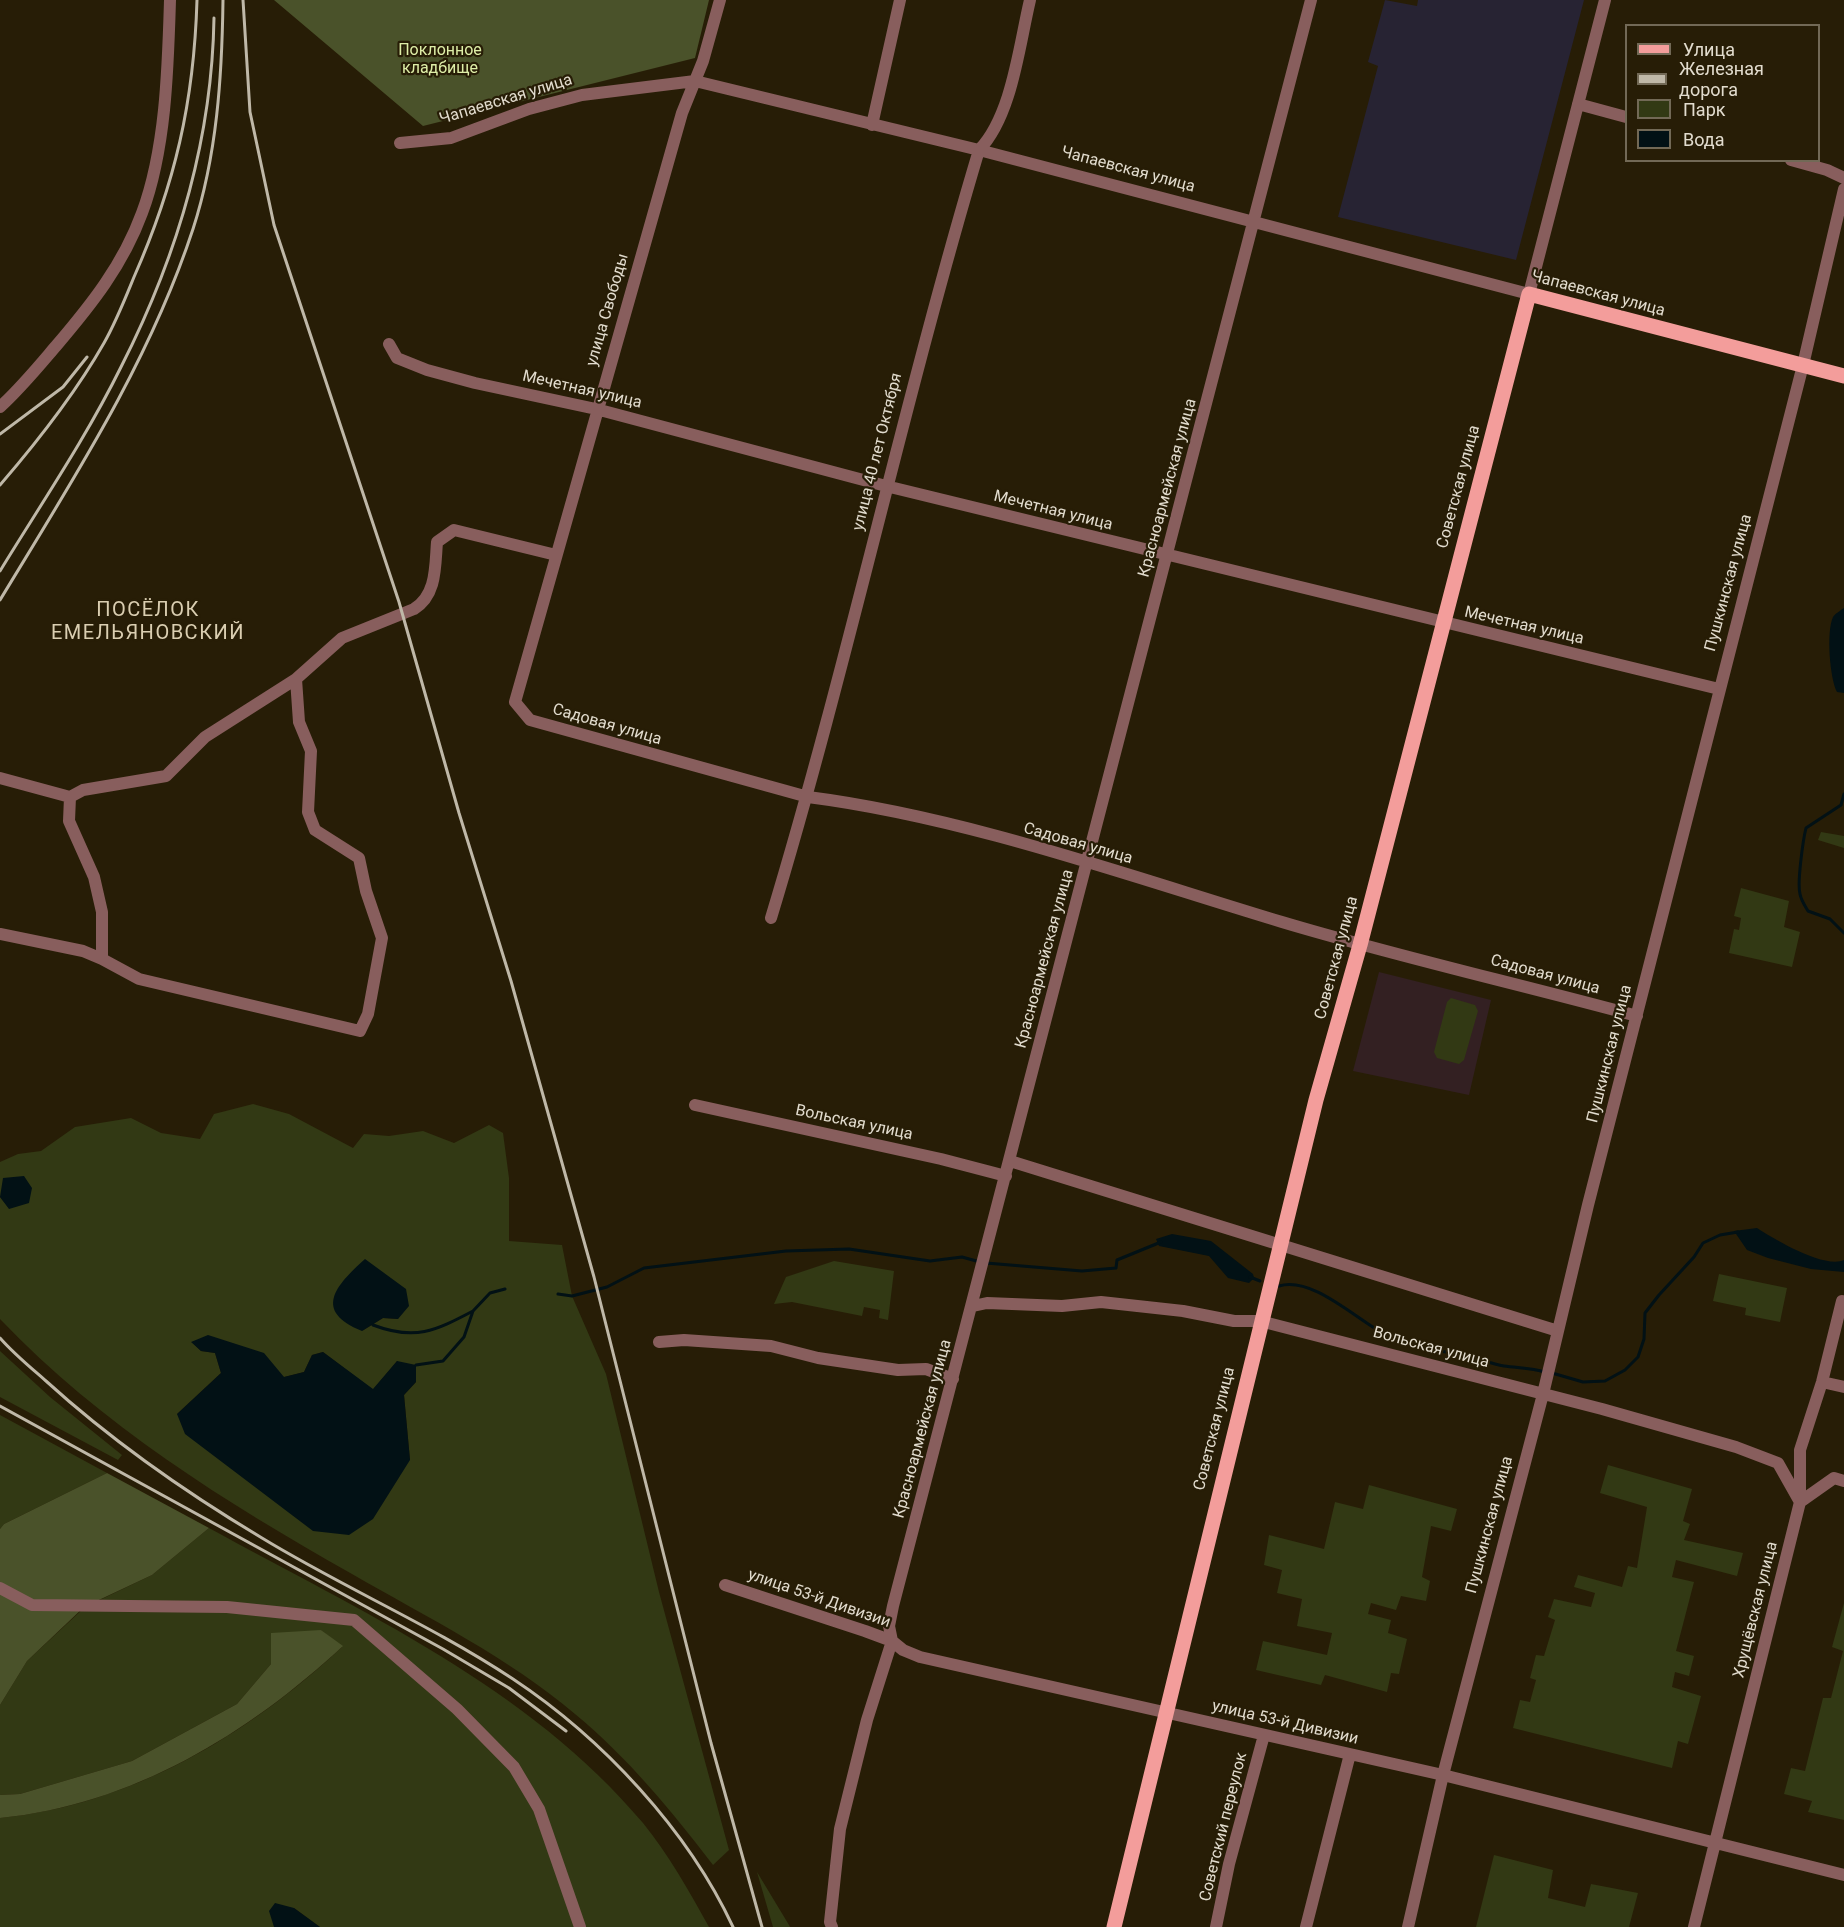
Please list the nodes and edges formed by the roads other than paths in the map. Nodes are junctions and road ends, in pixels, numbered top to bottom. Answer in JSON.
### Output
{"nodes":[{"id":1,"x":170,"y":0,"type":"edge"},
{"id":2,"x":720,"y":0,"type":"edge"},
{"id":3,"x":900,"y":0,"type":"edge"},
{"id":4,"x":1030,"y":0,"type":"edge"},
{"id":5,"x":1311,"y":0,"type":"edge"},
{"id":6,"x":1605,"y":0,"type":"edge"},
{"id":7,"x":695,"y":81,"type":"junction"},
{"id":8,"x":1578,"y":104,"type":"junction"},
{"id":9,"x":1625,"y":117,"type":"edge"},
{"id":10,"x":872,"y":125,"type":"junction"},
{"id":11,"x":400,"y":142,"type":"dead end"},
{"id":12,"x":979,"y":150,"type":"junction"},
{"id":13,"x":1798,"y":162,"type":"edge"},
{"id":14,"x":1844,"y":178,"type":"edge"},
{"id":15,"x":1844,"y":189,"type":"edge"},
{"id":16,"x":1254,"y":222,"type":"junction"},
{"id":17,"x":1529,"y":294,"type":"junction"},
{"id":18,"x":389,"y":345,"type":"dead end"},
{"id":19,"x":1803,"y":366,"type":"junction"},
{"id":20,"x":1844,"y":376,"type":"edge"},
{"id":21,"x":0,"y":407,"type":"edge"},
{"id":22,"x":596,"y":409,"type":"junction"},
{"id":23,"x":886,"y":486,"type":"junction"},
{"id":24,"x":556,"y":555,"type":"junction"},
{"id":25,"x":1167,"y":556,"type":"junction"},
{"id":26,"x":1442,"y":623,"type":"junction"},
{"id":27,"x":296,"y":679,"type":"junction"},
{"id":28,"x":1719,"y":689,"type":"junction"},
{"id":29,"x":515,"y":702,"type":"joint"},
{"id":30,"x":0,"y":778,"type":"edge"},
{"id":31,"x":808,"y":796,"type":"junction"},
{"id":32,"x":70,"y":797,"type":"junction"},
{"id":33,"x":1087,"y":863,"type":"junction"},
{"id":34,"x":771,"y":918,"type":"dead end"},
{"id":35,"x":0,"y":933,"type":"edge"},
{"id":36,"x":1360,"y":945,"type":"junction"},
{"id":37,"x":102,"y":959,"type":"junction"},
{"id":38,"x":1637,"y":1016,"type":"junction"},
{"id":39,"x":695,"y":1105,"type":"dead end"},
{"id":40,"x":1010,"y":1161,"type":"junction"},
{"id":41,"x":1006,"y":1176,"type":"junction"},
{"id":42,"x":1281,"y":1244,"type":"junction"},
{"id":43,"x":974,"y":1301,"type":"junction"},
{"id":44,"x":1842,"y":1301,"type":"dead end"},
{"id":45,"x":1260,"y":1321,"type":"junction"},
{"id":46,"x":1558,"y":1330,"type":"junction"},
{"id":47,"x":659,"y":1342,"type":"dead end"},
{"id":48,"x":953,"y":1379,"type":"junction"},
{"id":49,"x":1822,"y":1382,"type":"junction"},
{"id":50,"x":1844,"y":1387,"type":"edge"},
{"id":51,"x":1543,"y":1394,"type":"junction"},
{"id":52,"x":1844,"y":1481,"type":"edge"},
{"id":53,"x":1800,"y":1502,"type":"junction"},
{"id":54,"x":725,"y":1585,"type":"dead end"},
{"id":55,"x":0,"y":1588,"type":"edge"},
{"id":56,"x":892,"y":1641,"type":"junction"},
{"id":57,"x":1165,"y":1713,"type":"junction"},
{"id":58,"x":1264,"y":1735,"type":"junction"},
{"id":59,"x":1350,"y":1754,"type":"junction"},
{"id":60,"x":1443,"y":1775,"type":"junction"},
{"id":61,"x":1714,"y":1845,"type":"junction"},
{"id":62,"x":1844,"y":1875,"type":"edge"},
{"id":63,"x":580,"y":1927,"type":"edge"},
{"id":64,"x":832,"y":1927,"type":"edge"},
{"id":65,"x":1114,"y":1927,"type":"edge"},
{"id":66,"x":1216,"y":1927,"type":"edge"},
{"id":67,"x":1306,"y":1927,"type":"edge"},
{"id":68,"x":1408,"y":1927,"type":"edge"},
{"id":69,"x":1694,"y":1927,"type":"edge"}],
"edges":[{"from":1,"to":21,"type":"street"},
{"from":2,"to":7,"type":"street","name":"улица Свободы"},
{"from":3,"to":10,"type":"street"},
{"from":4,"to":12,"type":"street","name":"улица 40 лет Октября"},
{"from":5,"to":16,"type":"street","name":"Красноармейская улица"},
{"from":6,"to":8,"type":"street","name":"Советская улица"},
{"from":7,"to":10,"type":"street","name":"Чапаевская улица"},
{"from":7,"to":11,"type":"street","name":"Чапаевская улица"},
{"from":7,"to":22,"type":"street","name":"улица Свободы"},
{"from":8,"to":9,"type":"street"},
{"from":8,"to":17,"type":"street","name":"Советская улица"},
{"from":10,"to":12,"type":"street","name":"Чапаевская улица"},
{"from":12,"to":16,"type":"street","name":"Чапаевская улица"},
{"from":12,"to":23,"type":"street","name":"улица 40 лет Октября"},
{"from":13,"to":14,"type":"street"},
{"from":15,"to":19,"type":"street","name":"Пушкинская улица"},
{"from":16,"to":17,"type":"street","name":"Чапаевская улица"},
{"from":16,"to":25,"type":"street","name":"Красноармейская улица"},
{"from":17,"to":19,"type":"main road","name":"Чапаевская улица"},
{"from":17,"to":26,"type":"main road","name":"Советская улица"},
{"from":18,"to":22,"type":"street","name":"Мечетная улица"},
{"from":19,"to":20,"type":"main road","name":"Чапаевская улица"},
{"from":19,"to":28,"type":"street","name":"Пушкинская улица"},
{"from":22,"to":23,"type":"street","name":"Мечетная улица"},
{"from":22,"to":24,"type":"street","name":"улица Свободы"},
{"from":23,"to":25,"type":"street","name":"Мечетная улица"},
{"from":23,"to":31,"type":"street","name":"улица 40 лет Октября"},
{"from":24,"to":27,"type":"street"},
{"from":24,"to":29,"type":"street","name":"улица Свободы"},
{"from":25,"to":26,"type":"street","name":"Мечетная улица"},
{"from":25,"to":33,"type":"street","name":"Красноармейская улица"},
{"from":26,"to":28,"type":"street","name":"Мечетная улица"},
{"from":26,"to":36,"type":"main road","name":"Советская улица"},
{"from":27,"to":32,"type":"street"},
{"from":27,"to":37,"type":"street"},
{"from":28,"to":38,"type":"street","name":"Пушкинская улица"},
{"from":29,"to":31,"type":"street","name":"Садовая улица"},
{"from":30,"to":32,"type":"street"},
{"from":31,"to":33,"type":"street","name":"Садовая улица"},
{"from":31,"to":34,"type":"street","name":"улица 40 лет Октября"},
{"from":32,"to":37,"type":"street"},
{"from":33,"to":36,"type":"street","name":"Садовая улица"},
{"from":33,"to":40,"type":"street","name":"Красноармейская улица"},
{"from":35,"to":37,"type":"street"},
{"from":36,"to":38,"type":"street","name":"Садовая улица"},
{"from":36,"to":42,"type":"main road","name":"Советская улица"},
{"from":38,"to":46,"type":"street","name":"Пушкинская улица"},
{"from":39,"to":41,"type":"street","name":"Вольская улица"},
{"from":40,"to":41,"type":"street","name":"Красноармейская улица"},
{"from":40,"to":42,"type":"street"},
{"from":41,"to":43,"type":"street","name":"Красноармейская улица"},
{"from":42,"to":45,"type":"main road","name":"Советская улица"},
{"from":42,"to":46,"type":"street"},
{"from":43,"to":45,"type":"street","name":"Вольская улица"},
{"from":43,"to":48,"type":"street","name":"Красноармейская улица"},
{"from":44,"to":49,"type":"street","name":"Хрущёвская улица"},
{"from":45,"to":51,"type":"street","name":"Вольская улица"},
{"from":45,"to":57,"type":"main road","name":"Советская улица"},
{"from":46,"to":51,"type":"street","name":"Пушкинская улица"},
{"from":47,"to":48,"type":"street"},
{"from":48,"to":56,"type":"street","name":"Красноармейская улица"},
{"from":49,"to":50,"type":"street"},
{"from":49,"to":53,"type":"street","name":"Хрущёвская улица"},
{"from":51,"to":53,"type":"street","name":"Вольская улица"},
{"from":51,"to":60,"type":"street","name":"Пушкинская улица"},
{"from":52,"to":53,"type":"street"},
{"from":53,"to":61,"type":"street","name":"Хрущёвская улица"},
{"from":54,"to":56,"type":"street","name":"улица 53-й Дивизии"},
{"from":55,"to":63,"type":"street"},
{"from":56,"to":57,"type":"street","name":"улица 53-й Дивизии"},
{"from":56,"to":64,"type":"street","name":"Красноармейская улица"},
{"from":57,"to":58,"type":"street","name":"улица 53-й Дивизии"},
{"from":57,"to":65,"type":"main road","name":"Советская улица"},
{"from":58,"to":59,"type":"street","name":"улица 53-й Дивизии"},
{"from":58,"to":66,"type":"street","name":"Советский переулок"},
{"from":59,"to":60,"type":"street","name":"улица 53-й Дивизии"},
{"from":59,"to":67,"type":"street"},
{"from":60,"to":61,"type":"street","name":"улица 53-й Дивизии"},
{"from":60,"to":68,"type":"street","name":"Пушкинская улица"},
{"from":61,"to":62,"type":"street","name":"улица 53-й Дивизии"},
{"from":61,"to":69,"type":"street","name":"Хрущёвская улица"}]}
